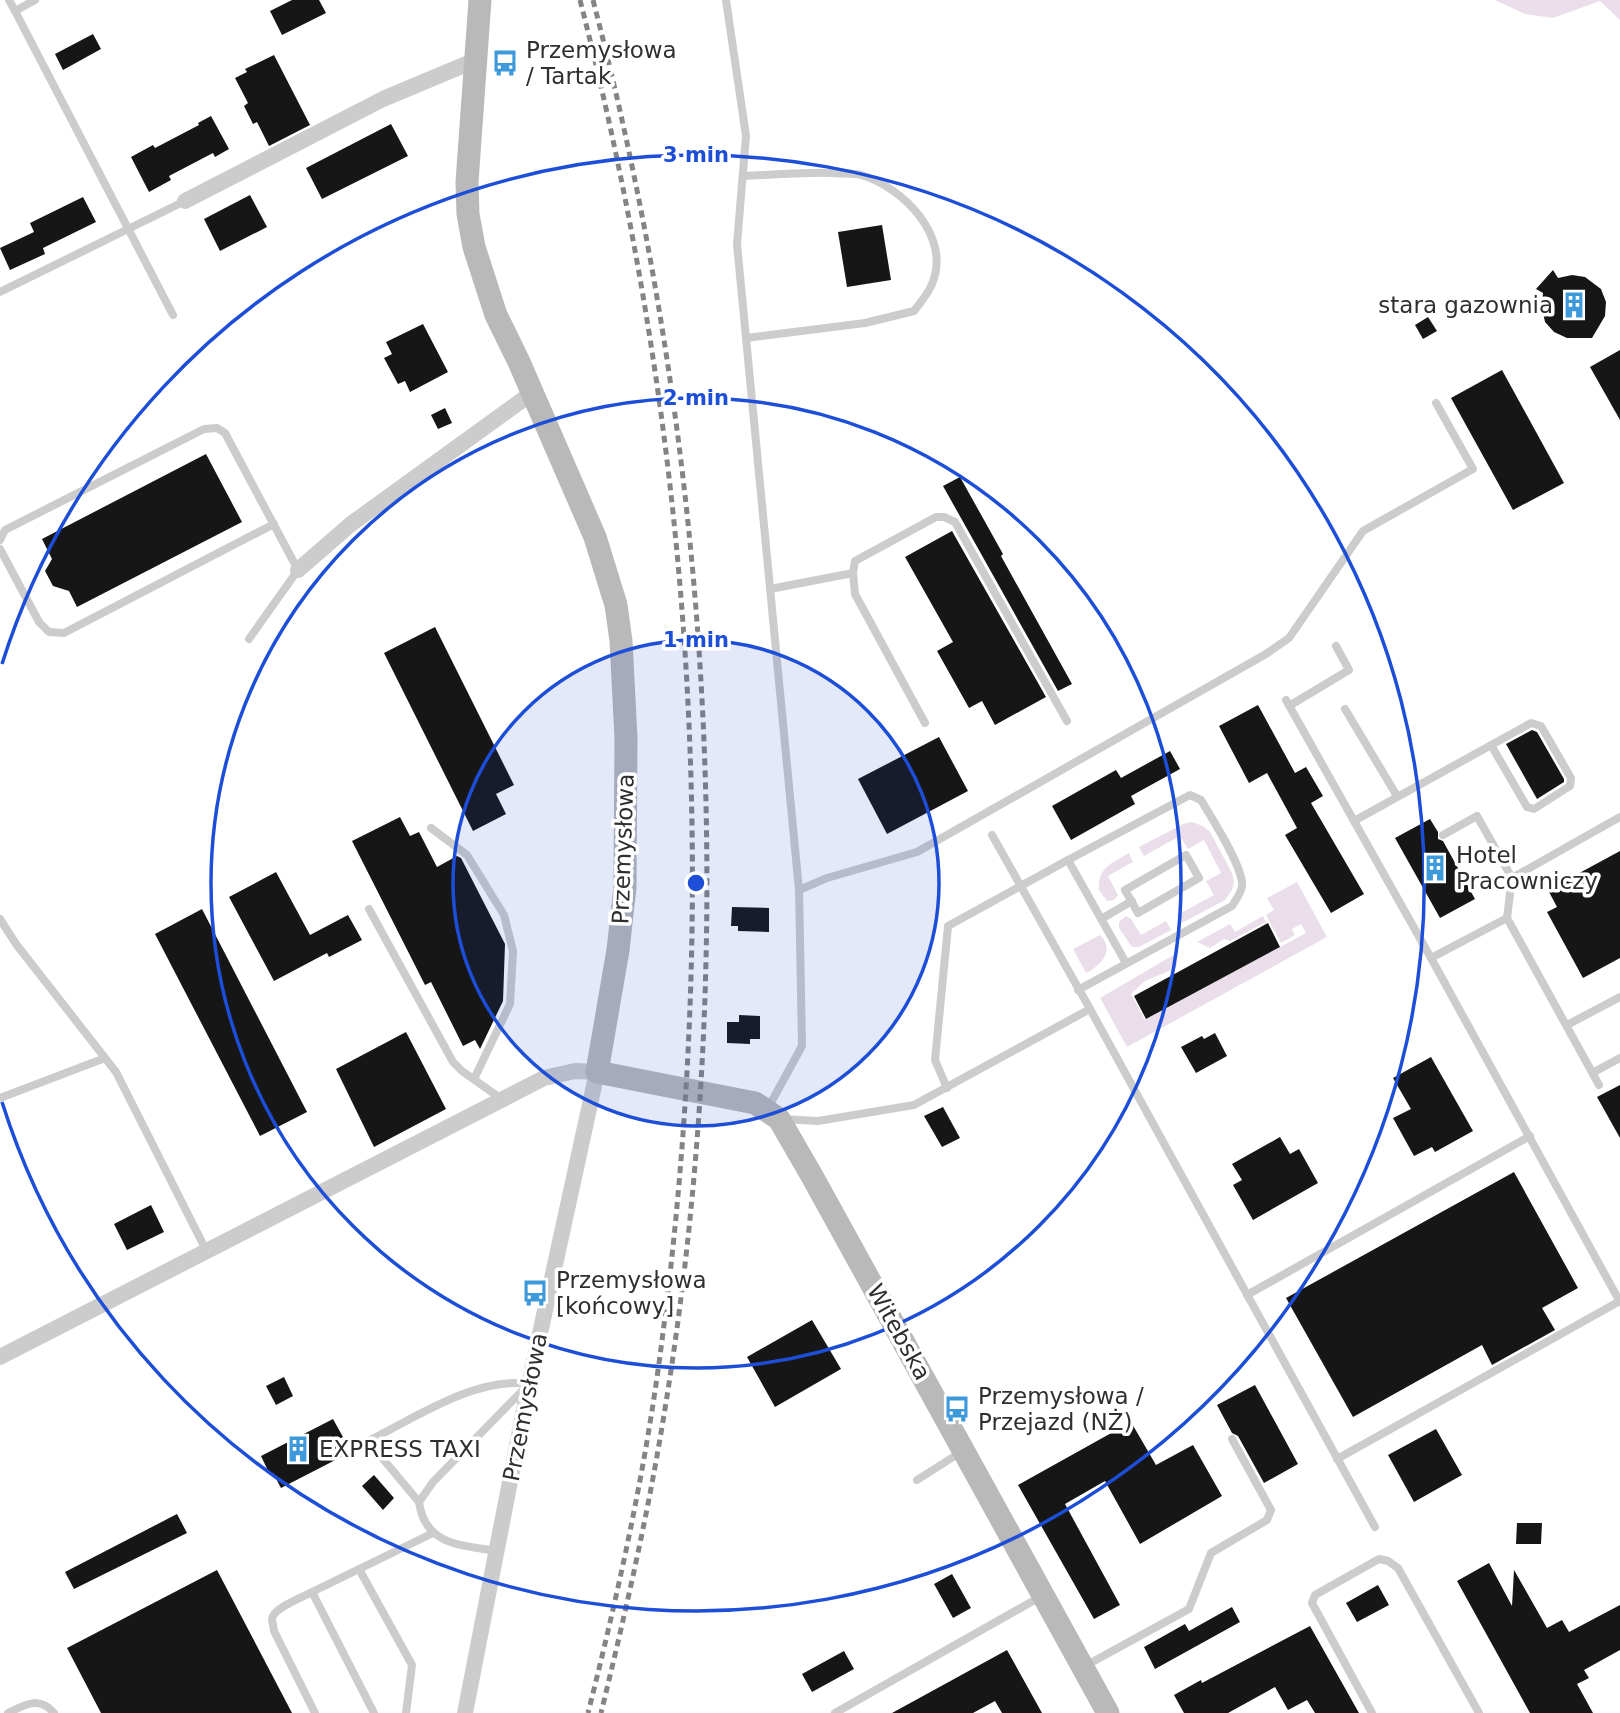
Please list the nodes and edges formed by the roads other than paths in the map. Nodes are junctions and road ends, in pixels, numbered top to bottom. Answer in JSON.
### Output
{"nodes":[{"id":1,"x":9,"y":0,"type":"edge"},
{"id":2,"x":35,"y":0,"type":"edge"},
{"id":3,"x":480,"y":0,"type":"edge"},
{"id":4,"x":726,"y":0,"type":"edge"},
{"id":5,"x":15,"y":11,"type":"junction"},
{"id":6,"x":475,"y":60,"type":"junction"},
{"id":7,"x":743,"y":176,"type":"junction"},
{"id":8,"x":185,"y":201,"type":"joint"},
{"id":9,"x":128,"y":229,"type":"junction"},
{"id":10,"x":0,"y":292,"type":"edge"},
{"id":11,"x":173,"y":315,"type":"dead end"},
{"id":12,"x":746,"y":338,"type":"junction"},
{"id":13,"x":532,"y":393,"type":"junction"},
{"id":14,"x":1436,"y":403,"type":"dead end"},
{"id":15,"x":274,"y":524,"type":"junction"},
{"id":16,"x":0,"y":540,"type":"edge"},
{"id":17,"x":0,"y":549,"type":"edge"},
{"id":18,"x":298,"y":570,"type":"junction"},
{"id":19,"x":853,"y":573,"type":"junction"},
{"id":20,"x":770,"y":589,"type":"junction"},
{"id":21,"x":249,"y":639,"type":"dead end"},
{"id":22,"x":1336,"y":646,"type":"dead end"},
{"id":23,"x":1345,"y":709,"type":"dead end"},
{"id":24,"x":1067,"y":721,"type":"dead end"},
{"id":25,"x":925,"y":723,"type":"dead end"},
{"id":26,"x":1491,"y":745,"type":"junction"},
{"id":27,"x":1397,"y":796,"type":"junction"},
{"id":28,"x":1620,"y":817,"type":"edge"},
{"id":29,"x":1354,"y":821,"type":"junction"},
{"id":30,"x":431,"y":828,"type":"dead end"},
{"id":31,"x":992,"y":835,"type":"dead end"},
{"id":32,"x":1443,"y":835,"type":"dead end"},
{"id":33,"x":1068,"y":860,"type":"junction"},
{"id":34,"x":1513,"y":878,"type":"junction"},
{"id":35,"x":1020,"y":886,"type":"junction"},
{"id":36,"x":799,"y":890,"type":"junction"},
{"id":37,"x":1132,"y":901,"type":"junction"},
{"id":38,"x":369,"y":909,"type":"dead end"},
{"id":39,"x":1507,"y":918,"type":"junction"},
{"id":40,"x":0,"y":919,"type":"edge"},
{"id":41,"x":1101,"y":919,"type":"junction"},
{"id":42,"x":1431,"y":958,"type":"junction"},
{"id":43,"x":1126,"y":963,"type":"junction"},
{"id":44,"x":1079,"y":989,"type":"junction"},
{"id":45,"x":1620,"y":997,"type":"edge"},
{"id":46,"x":1090,"y":1009,"type":"junction"},
{"id":47,"x":1567,"y":1025,"type":"junction"},
{"id":48,"x":105,"y":1058,"type":"junction"},
{"id":49,"x":1620,"y":1058,"type":"edge"},
{"id":50,"x":597,"y":1072,"type":"junction"},
{"id":51,"x":1594,"y":1072,"type":"junction"},
{"id":52,"x":474,"y":1079,"type":"junction"},
{"id":53,"x":1599,"y":1085,"type":"dead end"},
{"id":54,"x":947,"y":1088,"type":"junction"},
{"id":55,"x":0,"y":1098,"type":"edge"},
{"id":56,"x":503,"y":1100,"type":"junction"},
{"id":57,"x":773,"y":1114,"type":"junction"},
{"id":58,"x":1530,"y":1136,"type":"junction"},
{"id":59,"x":207,"y":1252,"type":"junction"},
{"id":60,"x":1247,"y":1295,"type":"junction"},
{"id":61,"x":1620,"y":1302,"type":"edge"},
{"id":62,"x":0,"y":1357,"type":"edge"},
{"id":63,"x":529,"y":1384,"type":"junction"},
{"id":64,"x":1232,"y":1440,"type":"dead end"},
{"id":65,"x":963,"y":1450,"type":"junction"},
{"id":66,"x":1337,"y":1459,"type":"junction"},
{"id":67,"x":917,"y":1480,"type":"dead end"},
{"id":68,"x":419,"y":1502,"type":"junction"},
{"id":69,"x":1375,"y":1527,"type":"dead end"},
{"id":70,"x":433,"y":1533,"type":"junction"},
{"id":71,"x":497,"y":1551,"type":"junction"},
{"id":72,"x":359,"y":1569,"type":"junction"},
{"id":73,"x":312,"y":1592,"type":"junction"},
{"id":74,"x":1043,"y":1596,"type":"junction"},
{"id":75,"x":1082,"y":1667,"type":"junction"},
{"id":76,"x":8,"y":1713,"type":"edge"},
{"id":77,"x":54,"y":1713,"type":"edge"},
{"id":78,"x":315,"y":1713,"type":"edge"},
{"id":79,"x":374,"y":1713,"type":"edge"},
{"id":80,"x":406,"y":1713,"type":"edge"},
{"id":81,"x":465,"y":1713,"type":"edge"},
{"id":82,"x":835,"y":1713,"type":"edge"},
{"id":83,"x":1108,"y":1713,"type":"edge"},
{"id":84,"x":1372,"y":1713,"type":"edge"},
{"id":85,"x":1479,"y":1713,"type":"edge"}],
"edges":[{"from":1,"to":5,"type":"lane"},
{"from":2,"to":5,"type":"lane"},
{"from":3,"to":6,"type":"street","name":"Przemysłowa"},
{"from":4,"to":7,"type":"lane"},
{"from":5,"to":9,"type":"lane"},
{"from":6,"to":8,"type":"street"},
{"from":6,"to":13,"type":"street","name":"Przemysłowa"},
{"from":7,"to":12,"type":"lane"},
{"from":7,"to":12,"type":"lane"},
{"from":8,"to":9,"type":"lane"},
{"from":9,"to":10,"type":"lane"},
{"from":9,"to":11,"type":"lane"},
{"from":12,"to":20,"type":"lane"},
{"from":13,"to":18,"type":"street"},
{"from":13,"to":50,"type":"street","name":"Przemysłowa"},
{"from":14,"to":36,"type":"lane"},
{"from":15,"to":16,"type":"lane"},
{"from":15,"to":17,"type":"lane"},
{"from":15,"to":18,"type":"lane"},
{"from":18,"to":21,"type":"lane"},
{"from":19,"to":20,"type":"lane"},
{"from":19,"to":24,"type":"lane"},
{"from":19,"to":25,"type":"lane"},
{"from":20,"to":36,"type":"lane"},
{"from":22,"to":29,"type":"lane"},
{"from":23,"to":27,"type":"lane"},
{"from":26,"to":26,"type":"lane"},
{"from":26,"to":27,"type":"lane"},
{"from":27,"to":29,"type":"lane"},
{"from":28,"to":34,"type":"lane"},
{"from":29,"to":42,"type":"lane"},
{"from":30,"to":52,"type":"lane"},
{"from":31,"to":35,"type":"lane"},
{"from":32,"to":34,"type":"lane"},
{"from":33,"to":35,"type":"lane"},
{"from":33,"to":41,"type":"lane"},
{"from":33,"to":43,"type":"lane"},
{"from":34,"to":39,"type":"lane"},
{"from":35,"to":44,"type":"lane"},
{"from":35,"to":54,"type":"lane"},
{"from":36,"to":57,"type":"lane"},
{"from":37,"to":37,"type":"lane"},
{"from":37,"to":41,"type":"lane"},
{"from":38,"to":52,"type":"lane"},
{"from":39,"to":42,"type":"lane"},
{"from":39,"to":47,"type":"lane"},
{"from":40,"to":48,"type":"lane"},
{"from":41,"to":43,"type":"lane"},
{"from":42,"to":58,"type":"lane"},
{"from":43,"to":44,"type":"lane"},
{"from":44,"to":46,"type":"lane"},
{"from":45,"to":47,"type":"lane"},
{"from":46,"to":54,"type":"lane"},
{"from":46,"to":60,"type":"lane"},
{"from":47,"to":51,"type":"lane"},
{"from":48,"to":55,"type":"lane"},
{"from":48,"to":59,"type":"lane"},
{"from":49,"to":51,"type":"lane"},
{"from":50,"to":56,"type":"street"},
{"from":50,"to":57,"type":"street"},
{"from":50,"to":63,"type":"street","name":"Przemysłowa"},
{"from":51,"to":53,"type":"lane"},
{"from":52,"to":56,"type":"lane"},
{"from":54,"to":57,"type":"lane"},
{"from":56,"to":59,"type":"street"},
{"from":57,"to":65,"type":"street","name":"Witebska"},
{"from":58,"to":60,"type":"lane"},
{"from":58,"to":61,"type":"lane"},
{"from":59,"to":62,"type":"street"},
{"from":60,"to":66,"type":"lane"},
{"from":61,"to":66,"type":"lane"},
{"from":63,"to":68,"type":"lane"},
{"from":63,"to":68,"type":"lane"},
{"from":63,"to":71,"type":"street","name":"Przemysłowa"},
{"from":64,"to":75,"type":"lane"},
{"from":65,"to":67,"type":"lane"},
{"from":65,"to":74,"type":"street","name":"Witebska"},
{"from":66,"to":69,"type":"lane"},
{"from":68,"to":70,"type":"lane"},
{"from":70,"to":71,"type":"lane"},
{"from":70,"to":72,"type":"lane"},
{"from":71,"to":81,"type":"street","name":"Przemysłowa"},
{"from":72,"to":73,"type":"lane"},
{"from":72,"to":80,"type":"lane"},
{"from":73,"to":78,"type":"lane"},
{"from":73,"to":79,"type":"lane"},
{"from":74,"to":75,"type":"street","name":"Witebska"},
{"from":74,"to":82,"type":"lane"},
{"from":75,"to":83,"type":"street","name":"Witebska"},
{"from":76,"to":77,"type":"lane"},
{"from":84,"to":85,"type":"lane"}]}
